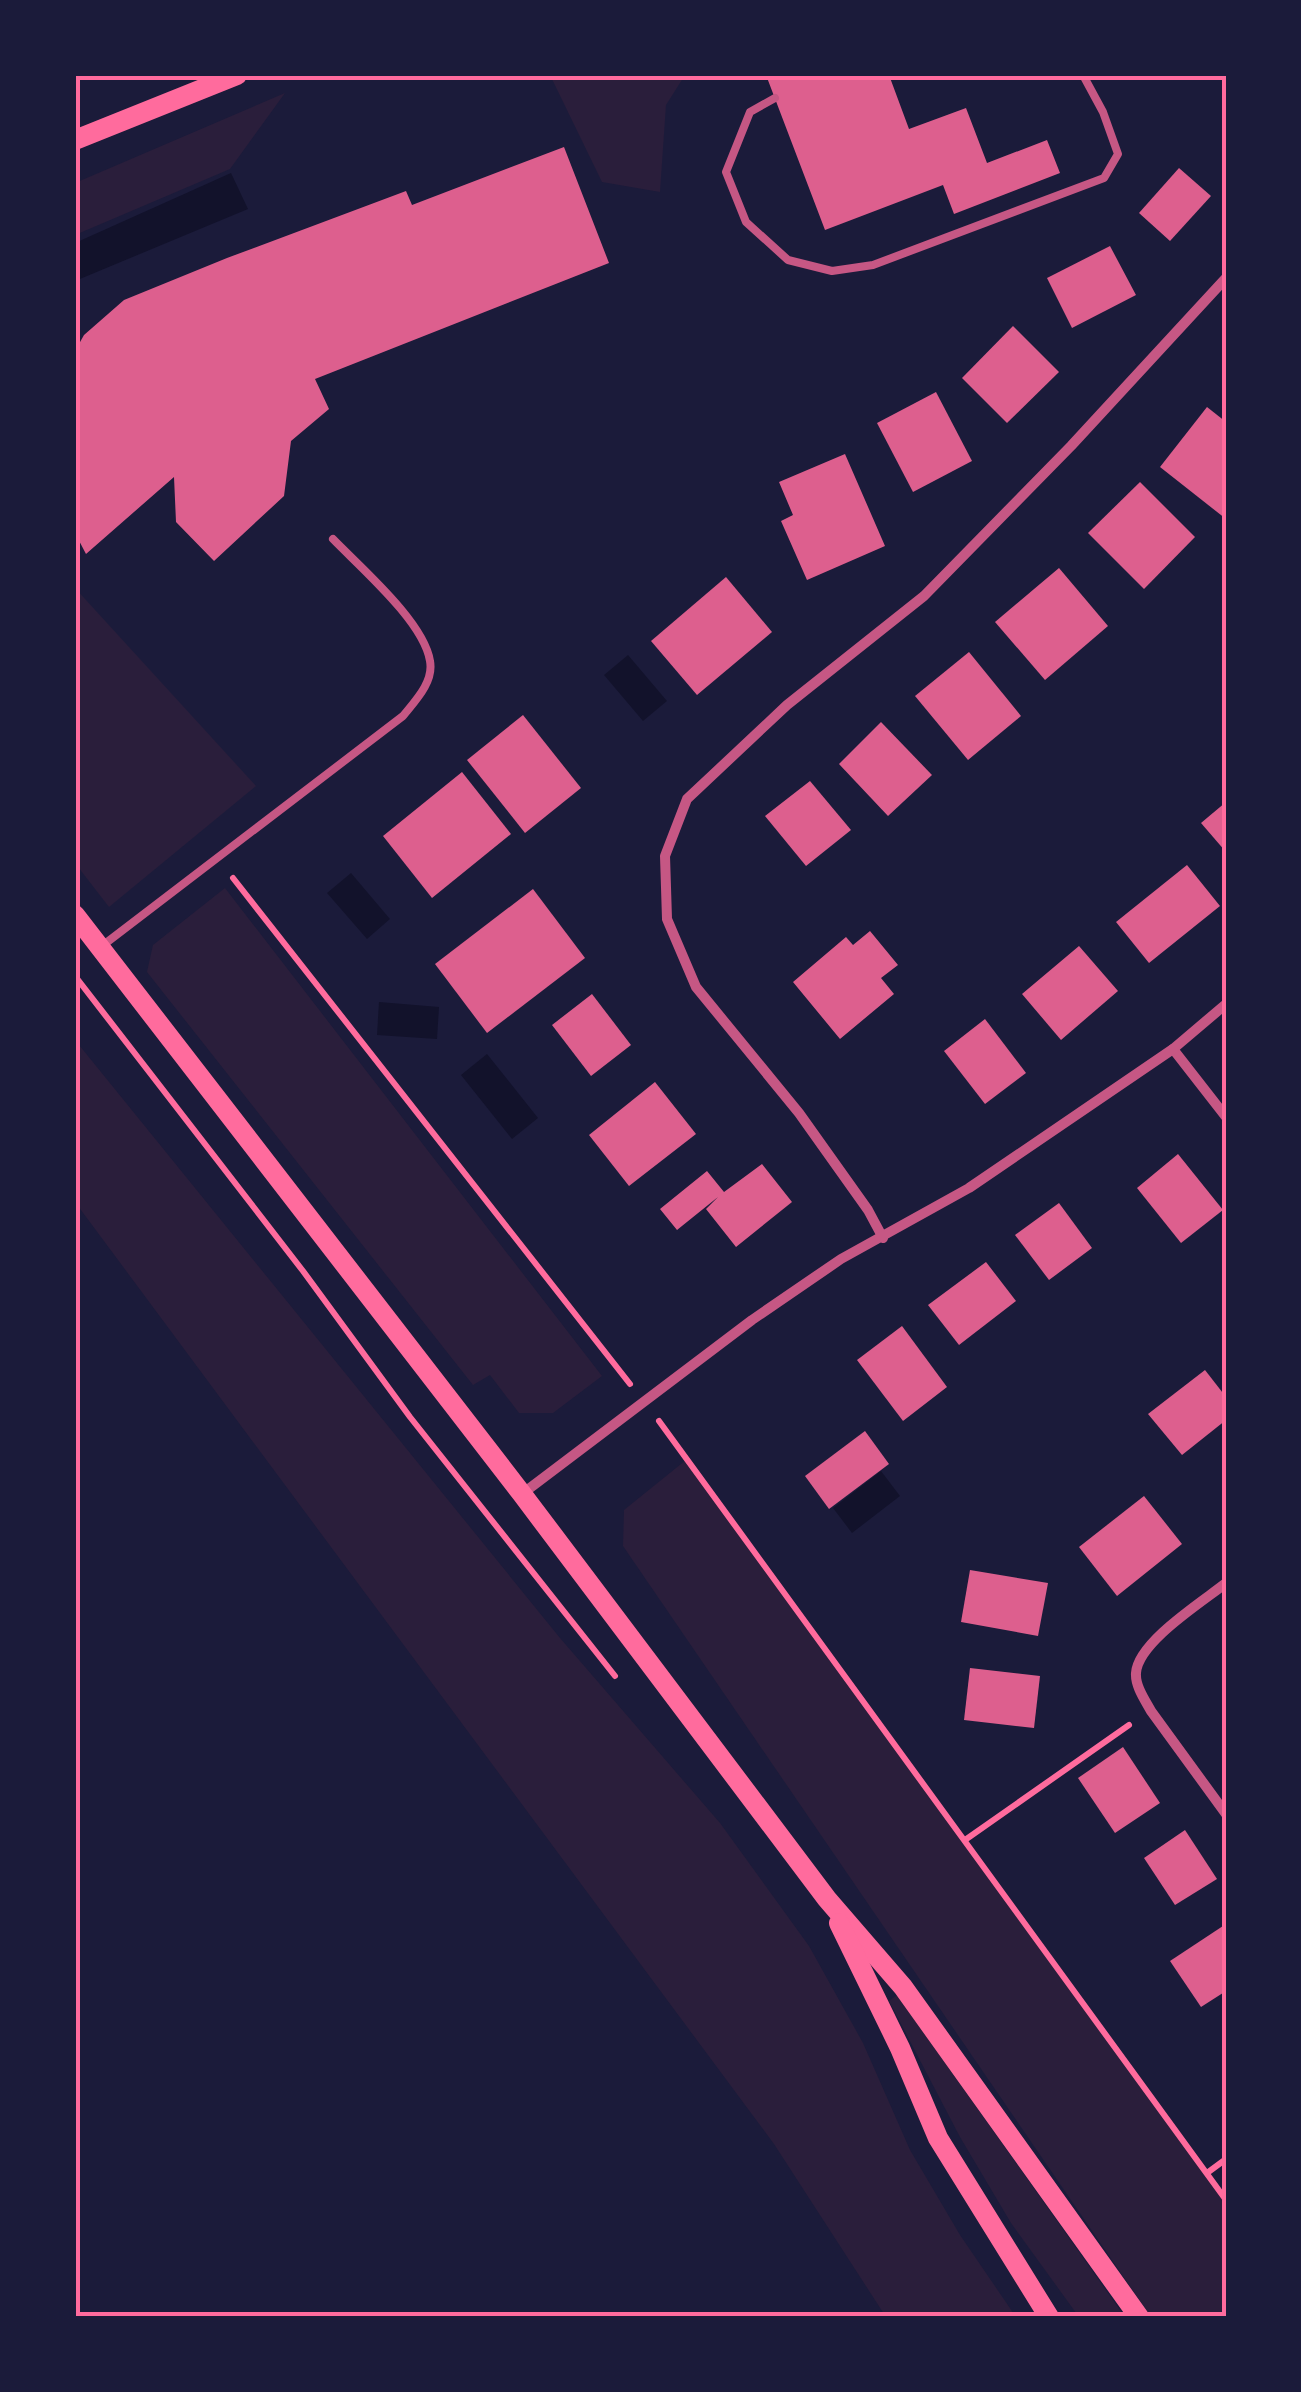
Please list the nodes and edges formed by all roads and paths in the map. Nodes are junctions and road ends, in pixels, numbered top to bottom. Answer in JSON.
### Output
{"nodes":[{"id":1,"x":237,"y":75,"type":"edge"},
{"id":2,"x":1083,"y":75,"type":"edge"},
{"id":3,"x":775,"y":98,"type":"dead end"},
{"id":4,"x":75,"y":140,"type":"edge"},
{"id":5,"x":1226,"y":278,"type":"edge"},
{"id":6,"x":333,"y":539,"type":"dead end"},
{"id":7,"x":218,"y":859,"type":"junction"},
{"id":8,"x":75,"y":915,"type":"edge"},
{"id":9,"x":100,"y":947,"type":"junction"},
{"id":10,"x":75,"y":976,"type":"edge"},
{"id":11,"x":1226,"y":1004,"type":"edge"},
{"id":12,"x":1173,"y":1049,"type":"junction"},
{"id":13,"x":1226,"y":1117,"type":"edge"},
{"id":14,"x":883,"y":1238,"type":"junction"},
{"id":15,"x":645,"y":1404,"type":"junction"},
{"id":16,"x":522,"y":1494,"type":"junction"},
{"id":17,"x":1226,"y":1584,"type":"edge"},
{"id":18,"x":619,"y":1681,"type":"dead end"},
{"id":19,"x":1151,"y":1711,"type":"junction"},
{"id":20,"x":1226,"y":1814,"type":"edge"},
{"id":21,"x":965,"y":1840,"type":"junction"},
{"id":22,"x":827,"y":1899,"type":"junction"},
{"id":23,"x":1226,"y":2159,"type":"edge"},
{"id":24,"x":1206,"y":2173,"type":"junction"},
{"id":25,"x":1226,"y":2200,"type":"edge"},
{"id":26,"x":1050,"y":2317,"type":"edge"},
{"id":27,"x":1139,"y":2317,"type":"edge"}],
"edges":[{"from":1,"to":4,"type":"main road"},
{"from":2,"to":3,"type":"lane"},
{"from":5,"to":14,"type":"street"},
{"from":6,"to":7,"type":"lane"},
{"from":7,"to":9,"type":"lane"},
{"from":7,"to":15,"type":"path"},
{"from":8,"to":9,"type":"main road"},
{"from":9,"to":16,"type":"main road"},
{"from":10,"to":18,"type":"path"},
{"from":11,"to":12,"type":"street"},
{"from":12,"to":13,"type":"street"},
{"from":12,"to":14,"type":"street"},
{"from":14,"to":15,"type":"street"},
{"from":15,"to":16,"type":"street"},
{"from":15,"to":21,"type":"path"},
{"from":16,"to":22,"type":"main road"},
{"from":17,"to":19,"type":"street"},
{"from":19,"to":20,"type":"street"},
{"from":19,"to":21,"type":"path"},
{"from":21,"to":24,"type":"path"},
{"from":22,"to":26,"type":"main road"},
{"from":22,"to":27,"type":"main road"},
{"from":23,"to":24,"type":"path"},
{"from":24,"to":25,"type":"path"}]}
